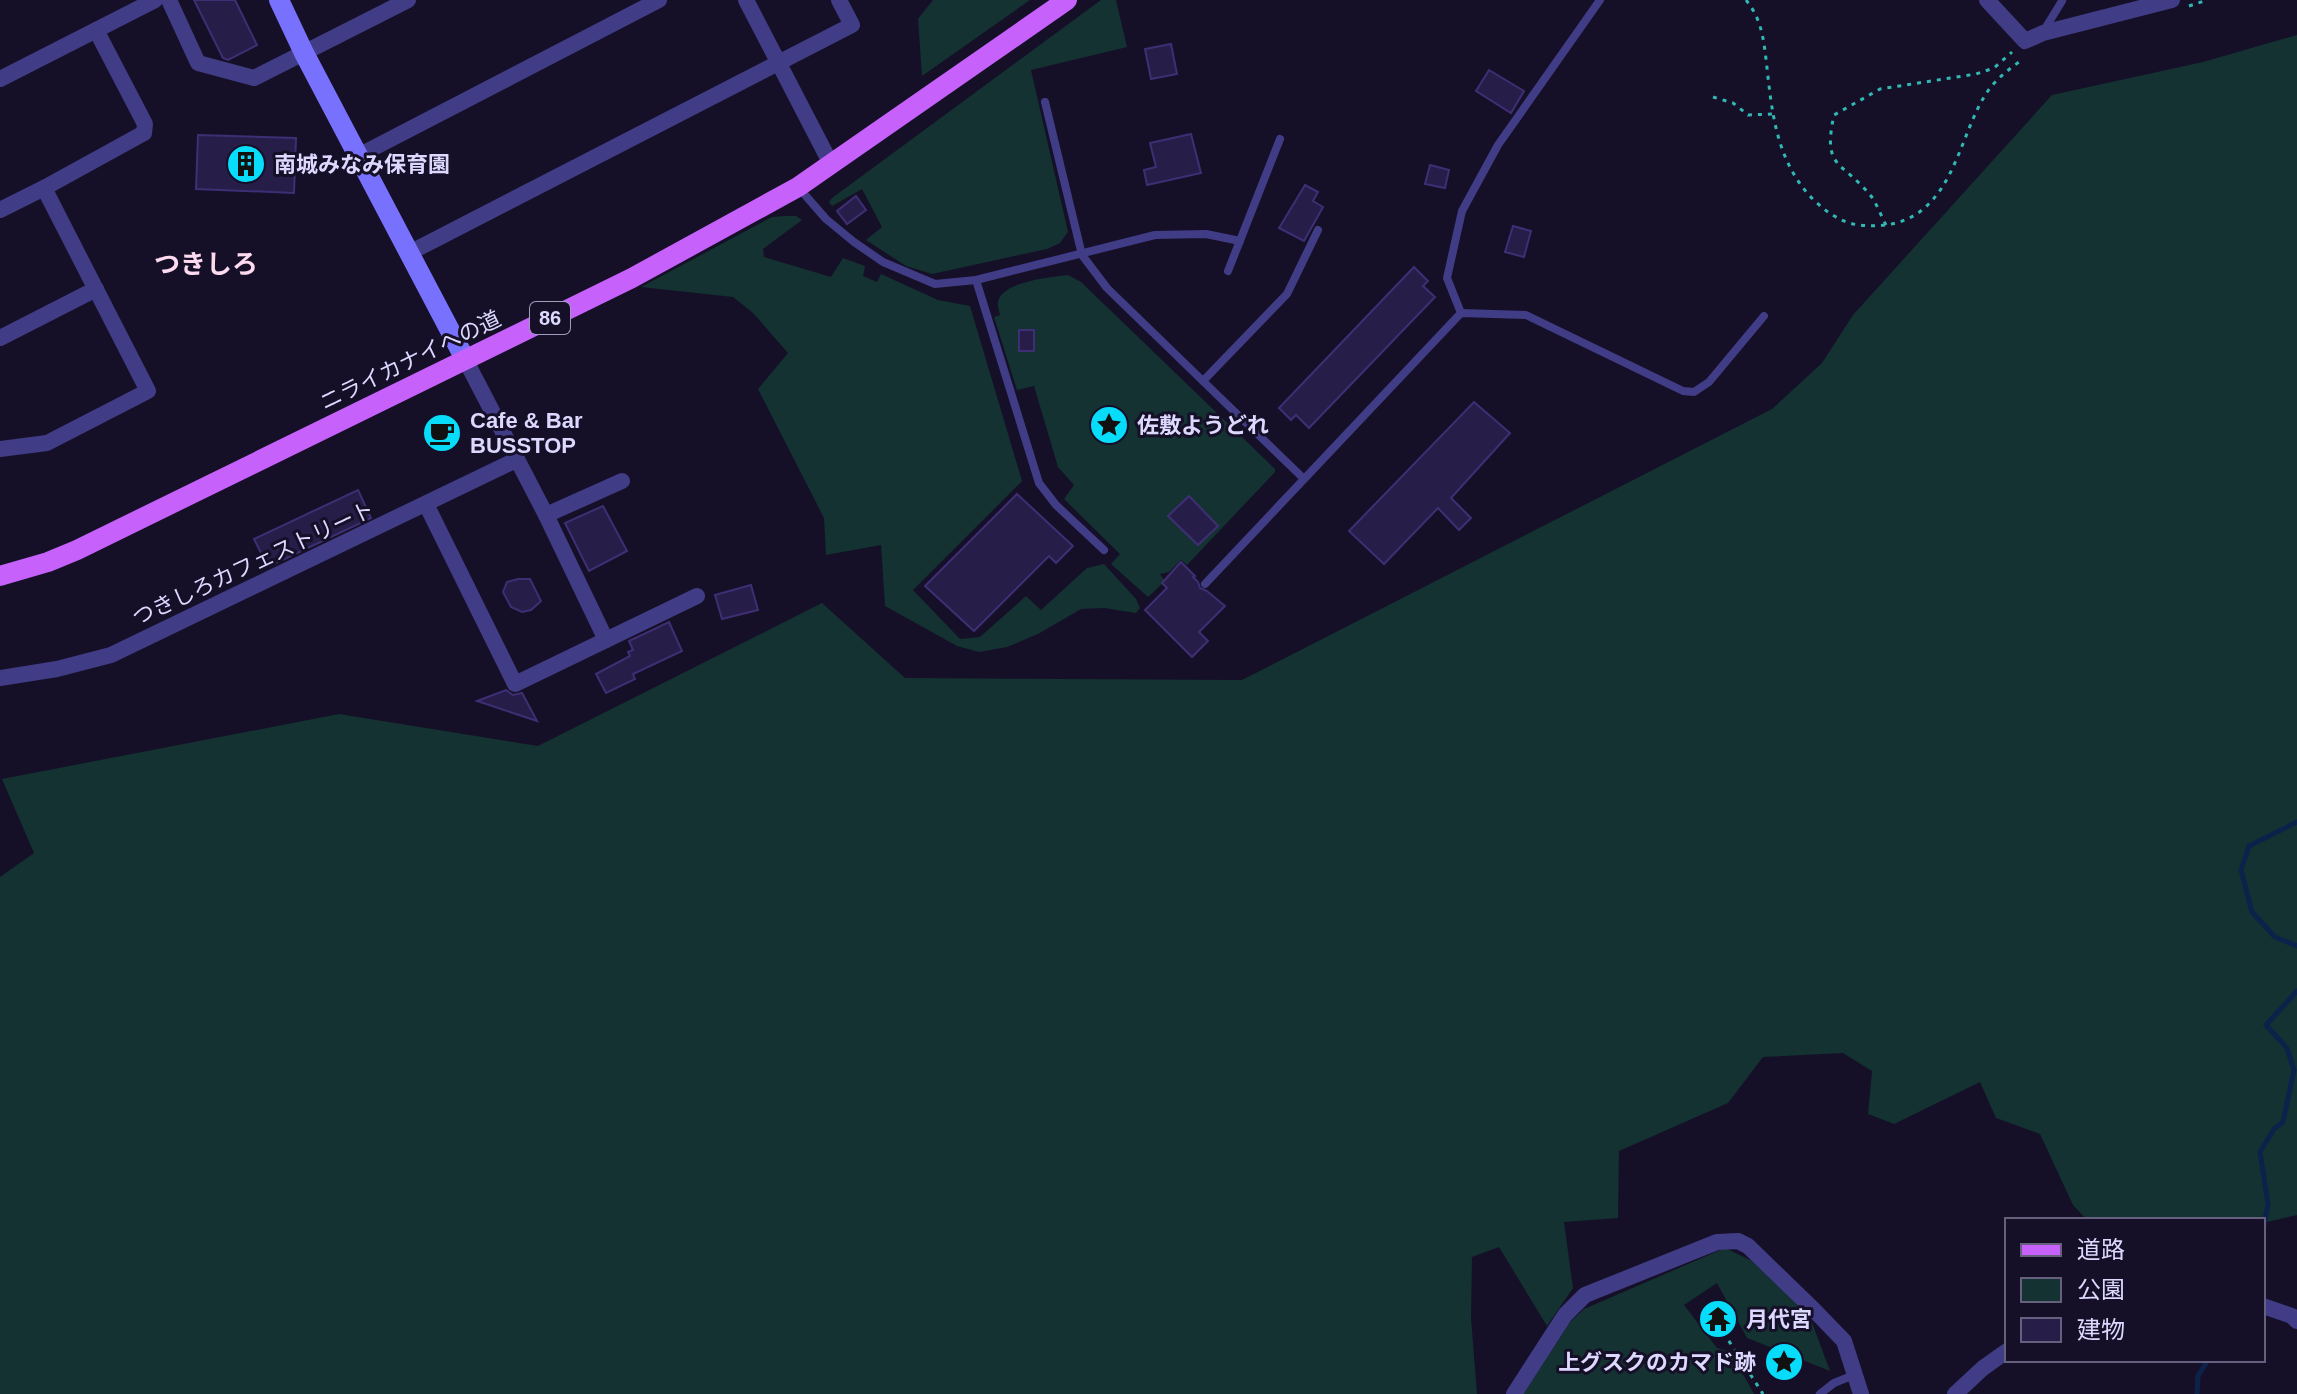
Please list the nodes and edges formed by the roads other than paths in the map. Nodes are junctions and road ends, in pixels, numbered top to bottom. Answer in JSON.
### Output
{"nodes":[{"id":1,"x":155,"y":0,"type":"edge"},
{"id":2,"x":169,"y":0,"type":"edge"},
{"id":3,"x":279,"y":0,"type":"edge"},
{"id":4,"x":659,"y":0,"type":"edge"},
{"id":5,"x":746,"y":0,"type":"edge"},
{"id":6,"x":839,"y":0,"type":"edge"},
{"id":7,"x":1067,"y":0,"type":"edge"},
{"id":8,"x":1600,"y":0,"type":"edge"},
{"id":9,"x":1987,"y":0,"type":"edge"},
{"id":10,"x":2062,"y":1,"type":"edge"},
{"id":11,"x":399,"y":2,"type":"edge"},
{"id":12,"x":2177,"y":4,"type":"edge"},
{"id":13,"x":96,"y":30,"type":"junction"},
{"id":14,"x":2043,"y":33,"type":"junction"},
{"id":15,"x":304,"y":53,"type":"junction"},
{"id":16,"x":777,"y":64,"type":"junction"},
{"id":17,"x":0,"y":79,"type":"edge"},
{"id":18,"x":1045,"y":102,"type":"dead end"},
{"id":19,"x":1280,"y":139,"type":"dead end"},
{"id":20,"x":358,"y":156,"type":"junction"},
{"id":21,"x":831,"y":164,"type":"junction"},
{"id":22,"x":798,"y":187,"type":"junction"},
{"id":23,"x":44,"y":188,"type":"junction"},
{"id":24,"x":0,"y":210,"type":"edge"},
{"id":25,"x":1318,"y":230,"type":"dead end"},
{"id":26,"x":1240,"y":241,"type":"junction"},
{"id":27,"x":409,"y":253,"type":"junction"},
{"id":28,"x":1082,"y":255,"type":"junction"},
{"id":29,"x":1228,"y":271,"type":"dead end"},
{"id":30,"x":976,"y":280,"type":"junction"},
{"id":31,"x":96,"y":289,"type":"junction"},
{"id":32,"x":1461,"y":313,"type":"junction"},
{"id":33,"x":1764,"y":316,"type":"dead end"},
{"id":34,"x":0,"y":338,"type":"edge"},
{"id":35,"x":465,"y":359,"type":"junction"},
{"id":36,"x":1203,"y":381,"type":"junction"},
{"id":37,"x":0,"y":449,"type":"edge"},
{"id":38,"x":516,"y":460,"type":"junction"},
{"id":39,"x":1303,"y":478,"type":"junction"},
{"id":40,"x":622,"y":481,"type":"dead end"},
{"id":41,"x":426,"y":504,"type":"junction"},
{"id":42,"x":546,"y":515,"type":"junction"},
{"id":43,"x":1104,"y":550,"type":"dead end"},
{"id":44,"x":0,"y":576,"type":"edge"},
{"id":45,"x":1205,"y":584,"type":"dead end"},
{"id":46,"x":697,"y":596,"type":"dead end"},
{"id":47,"x":606,"y":640,"type":"junction"},
{"id":48,"x":0,"y":678,"type":"edge"},
{"id":49,"x":2265,"y":1307,"type":"edge"},
{"id":50,"x":2297,"y":1321,"type":"edge"},
{"id":51,"x":2005,"y":1352,"type":"edge"},
{"id":52,"x":1855,"y":1374,"type":"junction"},
{"id":53,"x":1514,"y":1394,"type":"edge"},
{"id":54,"x":1820,"y":1394,"type":"edge"},
{"id":55,"x":1861,"y":1394,"type":"edge"},
{"id":56,"x":1955,"y":1394,"type":"edge"}],
"edges":[{"from":1,"to":13,"type":"street"},
{"from":2,"to":15,"type":"street"},
{"from":3,"to":15,"type":"street"},
{"from":4,"to":20,"type":"street"},
{"from":5,"to":16,"type":"street"},
{"from":6,"to":16,"type":"street"},
{"from":7,"to":21,"type":"main road","name":"ニライカナイへの道","number":"86"},
{"from":8,"to":32,"type":"lane"},
{"from":9,"to":14,"type":"street"},
{"from":10,"to":14,"type":"lane"},
{"from":11,"to":15,"type":"street"},
{"from":12,"to":14,"type":"street"},
{"from":13,"to":17,"type":"street"},
{"from":13,"to":23,"type":"street"},
{"from":15,"to":20,"type":"street"},
{"from":16,"to":21,"type":"street"},
{"from":16,"to":27,"type":"street"},
{"from":18,"to":28,"type":"lane"},
{"from":19,"to":26,"type":"lane"},
{"from":20,"to":27,"type":"street"},
{"from":21,"to":22,"type":"main road","name":"ニライカナイへの道","number":"86"},
{"from":22,"to":30,"type":"lane"},
{"from":22,"to":35,"type":"main road","name":"ニライカナイへの道","number":"86"},
{"from":23,"to":24,"type":"street"},
{"from":23,"to":31,"type":"street"},
{"from":25,"to":36,"type":"lane"},
{"from":26,"to":28,"type":"lane"},
{"from":26,"to":29,"type":"lane"},
{"from":27,"to":35,"type":"street"},
{"from":28,"to":30,"type":"lane"},
{"from":28,"to":36,"type":"lane"},
{"from":30,"to":43,"type":"lane"},
{"from":31,"to":34,"type":"street"},
{"from":31,"to":37,"type":"street"},
{"from":32,"to":33,"type":"lane"},
{"from":32,"to":39,"type":"lane"},
{"from":35,"to":38,"type":"street"},
{"from":35,"to":44,"type":"main road","name":"ニライカナイへの道","number":"86"},
{"from":36,"to":39,"type":"lane"},
{"from":38,"to":41,"type":"street","name":"つきしろカフェストリート"},
{"from":38,"to":42,"type":"street"},
{"from":39,"to":45,"type":"lane"},
{"from":40,"to":42,"type":"street"},
{"from":41,"to":47,"type":"street"},
{"from":41,"to":48,"type":"street","name":"つきしろカフェストリート"},
{"from":42,"to":47,"type":"street"},
{"from":46,"to":47,"type":"street"},
{"from":49,"to":50,"type":"street"},
{"from":51,"to":56,"type":"street"},
{"from":52,"to":53,"type":"street"},
{"from":52,"to":54,"type":"lane"},
{"from":52,"to":55,"type":"street"}]}
